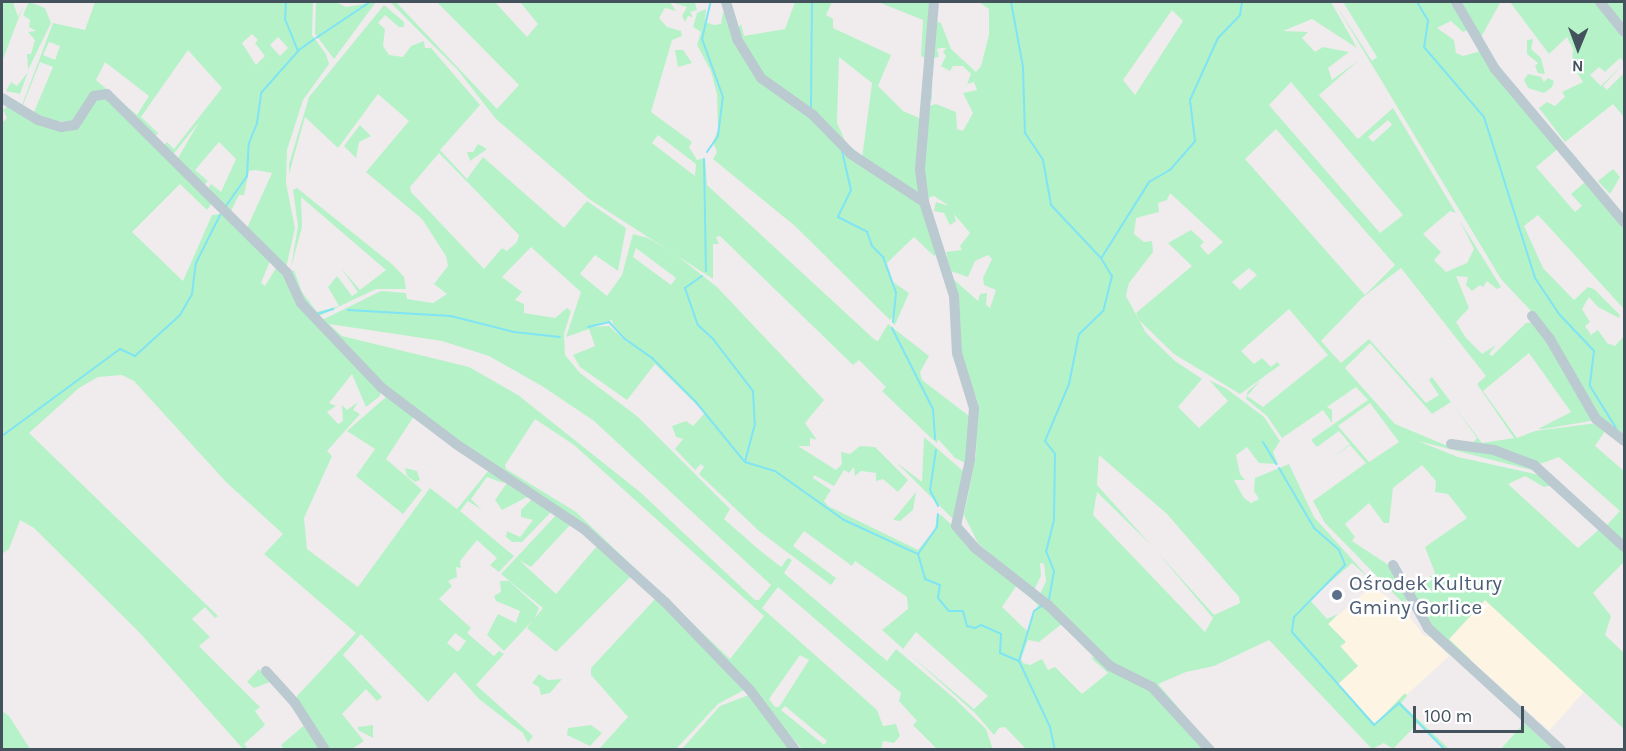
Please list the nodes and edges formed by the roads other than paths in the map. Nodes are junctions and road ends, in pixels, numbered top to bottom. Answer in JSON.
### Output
{"nodes":[{"id":1,"x":726,"y":2,"type":"edge"},
{"id":2,"x":934,"y":2,"type":"edge"},
{"id":3,"x":1456,"y":2,"type":"edge"},
{"id":4,"x":1600,"y":2,"type":"edge"},
{"id":5,"x":1624,"y":32,"type":"edge"},
{"id":6,"x":2,"y":98,"type":"edge"},
{"id":7,"x":924,"y":202,"type":"junction"},
{"id":8,"x":1624,"y":222,"type":"edge"},
{"id":9,"x":1532,"y":316,"type":"dead end"},
{"id":10,"x":1624,"y":441,"type":"edge"},
{"id":11,"x":1451,"y":444,"type":"dead end"},
{"id":12,"x":1624,"y":547,"type":"edge"},
{"id":13,"x":1393,"y":565,"type":"dead end"},
{"id":14,"x":266,"y":671,"type":"dead end"},
{"id":15,"x":325,"y":750,"type":"edge"},
{"id":16,"x":795,"y":750,"type":"edge"},
{"id":17,"x":1210,"y":750,"type":"edge"},
{"id":18,"x":1561,"y":750,"type":"edge"}],
"edges":[{"from":1,"to":7,"type":"street"},
{"from":2,"to":7,"type":"street"},
{"from":3,"to":8,"type":"street"},
{"from":4,"to":5,"type":"street"},
{"from":6,"to":16,"type":"street"},
{"from":7,"to":17,"type":"street"},
{"from":9,"to":10,"type":"street"},
{"from":11,"to":12,"type":"street"},
{"from":13,"to":18,"type":"street"},
{"from":14,"to":15,"type":"street"}]}
